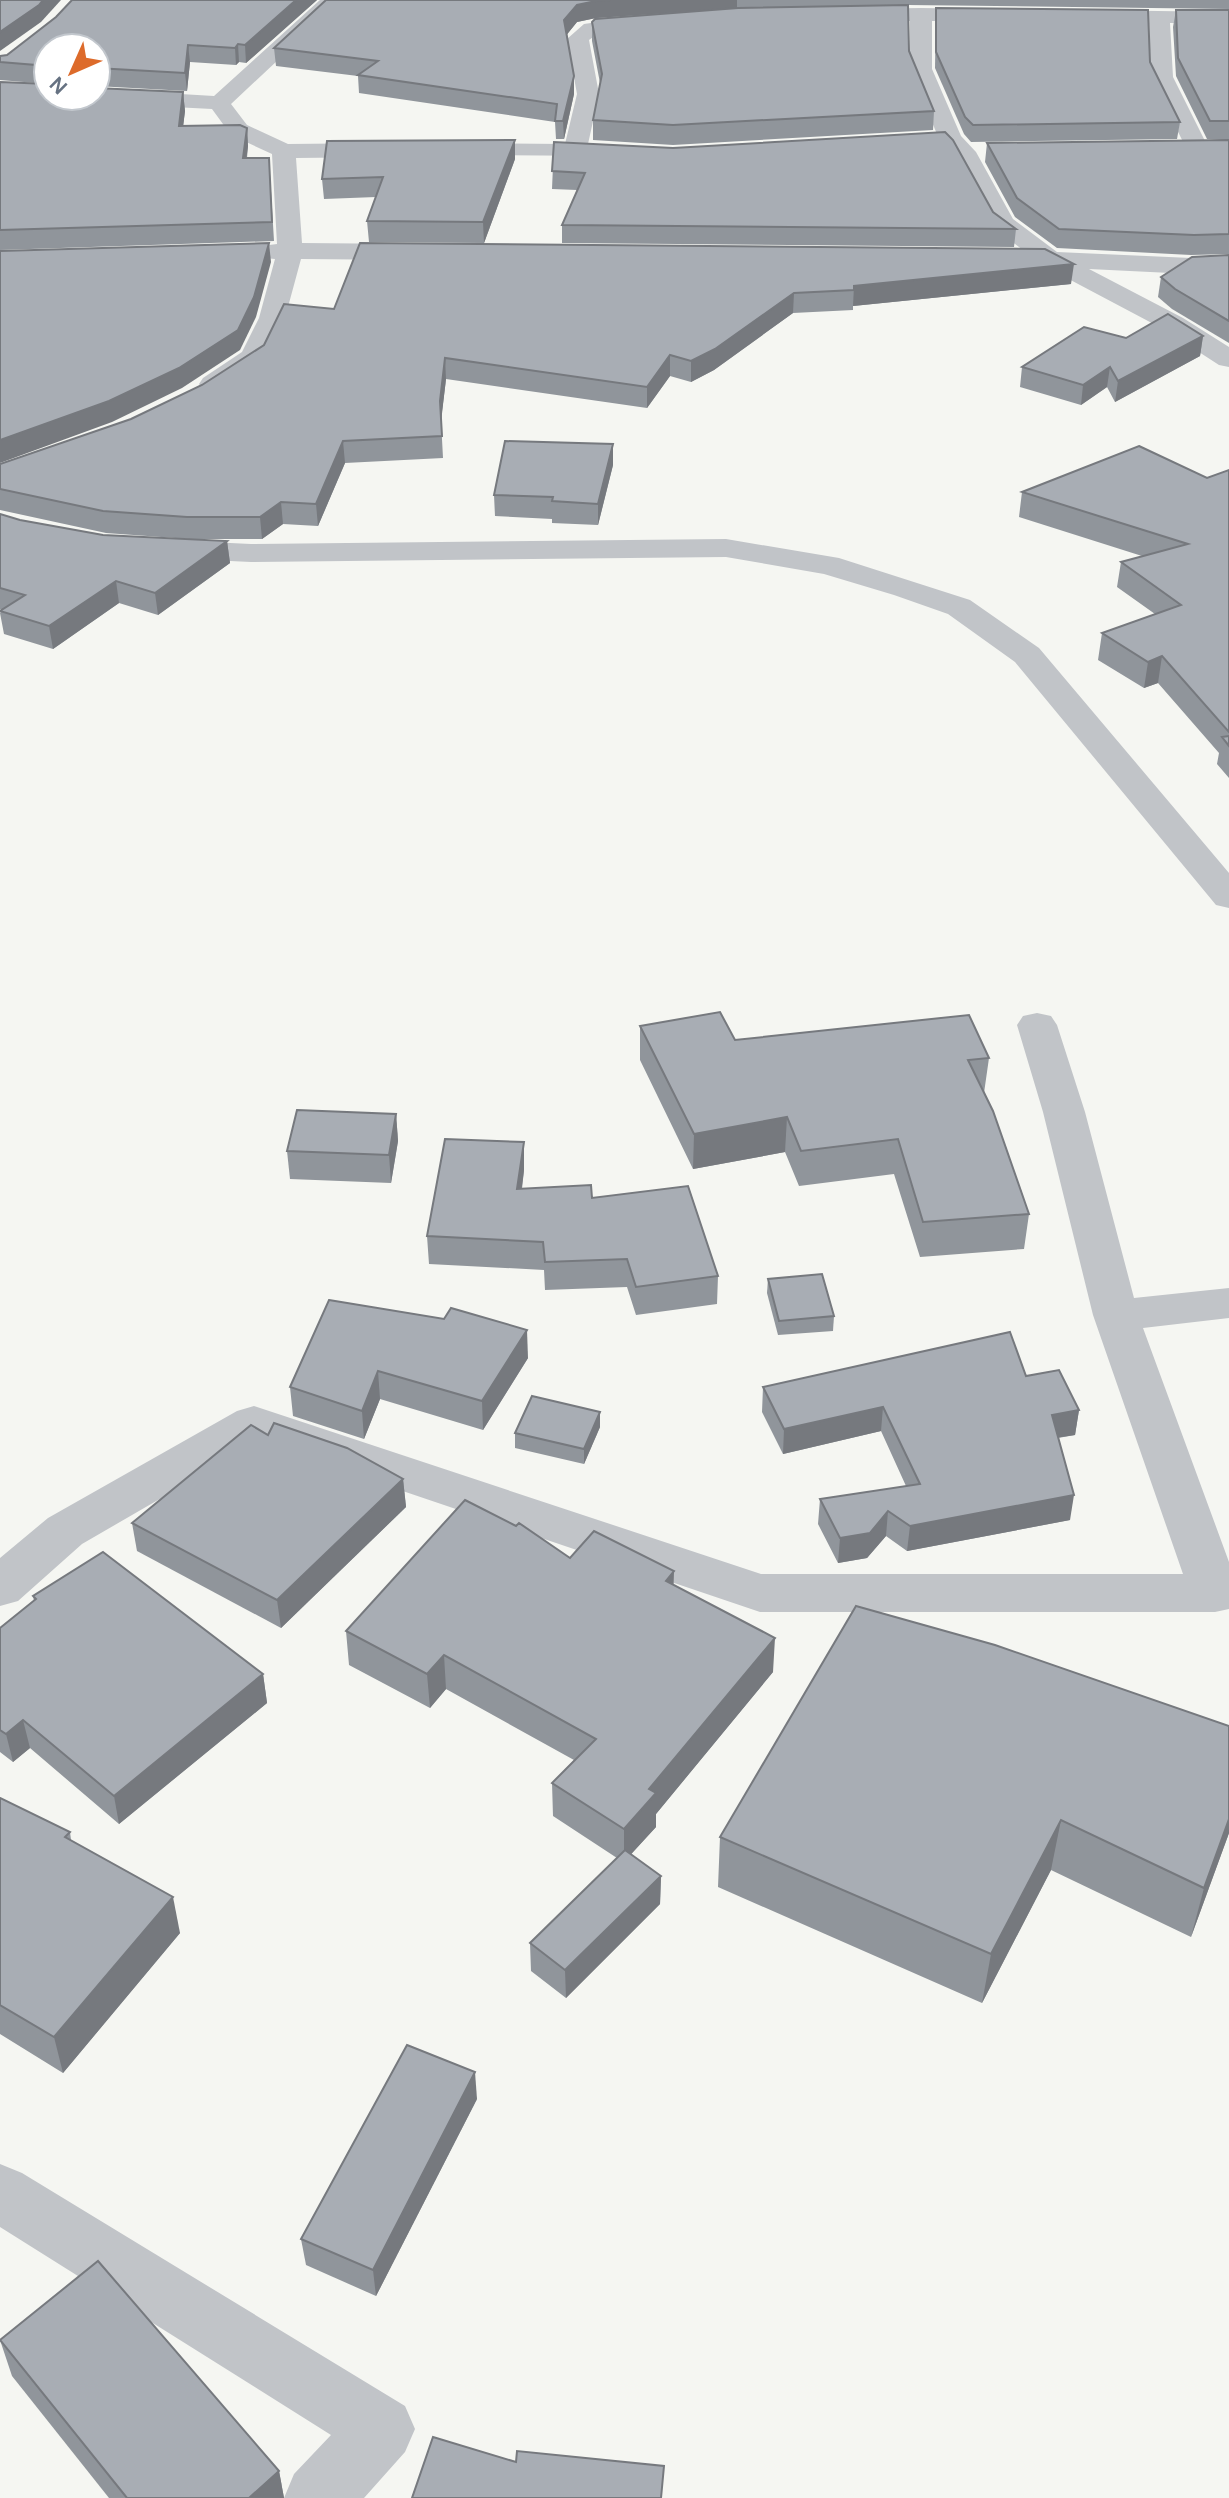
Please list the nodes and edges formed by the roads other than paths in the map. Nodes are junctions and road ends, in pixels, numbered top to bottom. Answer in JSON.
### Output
{"nodes":[{"id":1,"x":332,"y":0,"type":"edge"},
{"id":2,"x":907,"y":9,"type":"edge"},
{"id":3,"x":826,"y":15,"type":"edge"},
{"id":4,"x":1016,"y":15,"type":"edge"},
{"id":5,"x":1064,"y":15,"type":"edge"},
{"id":6,"x":1159,"y":16,"type":"junction"},
{"id":7,"x":1229,"y":18,"type":"edge"},
{"id":8,"x":674,"y":21,"type":"edge"},
{"id":9,"x":112,"y":97,"type":"edge"},
{"id":10,"x":219,"y":103,"type":"junction"},
{"id":11,"x":921,"y":140,"type":"edge"},
{"id":12,"x":958,"y":145,"type":"junction"},
{"id":13,"x":575,"y":149,"type":"junction"},
{"id":14,"x":1168,"y":149,"type":"edge"},
{"id":15,"x":407,"y":150,"type":"edge"},
{"id":16,"x":437,"y":150,"type":"edge"},
{"id":17,"x":284,"y":151,"type":"junction"},
{"id":18,"x":992,"y":151,"type":"edge"},
{"id":19,"x":631,"y":152,"type":"edge"},
{"id":20,"x":290,"y":251,"type":"junction"},
{"id":21,"x":243,"y":252,"type":"edge"},
{"id":22,"x":432,"y":252,"type":"edge"},
{"id":23,"x":986,"y":257,"type":"edge"},
{"id":24,"x":1049,"y":258,"type":"junction"},
{"id":25,"x":1229,"y":264,"type":"edge"},
{"id":26,"x":1229,"y":359,"type":"edge"},
{"id":27,"x":193,"y":397,"type":"edge"},
{"id":28,"x":134,"y":547,"type":"edge"},
{"id":29,"x":1229,"y":897,"type":"edge"},
{"id":30,"x":1037,"y":1025,"type":"dead end"},
{"id":31,"x":1229,"y":1303,"type":"edge"},
{"id":32,"x":1116,"y":1315,"type":"junction"},
{"id":33,"x":0,"y":1587,"type":"edge"},
{"id":34,"x":1222,"y":1592,"type":"edge"},
{"id":35,"x":0,"y":2193,"type":"edge"},
{"id":36,"x":318,"y":2498,"type":"edge"}],
"edges":[{"from":1,"to":10,"type":"street"},
{"from":2,"to":3,"type":"street"},
{"from":2,"to":4,"type":"street"},
{"from":2,"to":12,"type":"street"},
{"from":5,"to":6,"type":"street"},
{"from":6,"to":7,"type":"street"},
{"from":6,"to":14,"type":"street"},
{"from":8,"to":13,"type":"street"},
{"from":9,"to":10,"type":"street"},
{"from":10,"to":17,"type":"street"},
{"from":11,"to":12,"type":"street"},
{"from":12,"to":18,"type":"street"},
{"from":12,"to":24,"type":"street"},
{"from":13,"to":16,"type":"street"},
{"from":13,"to":19,"type":"street"},
{"from":15,"to":17,"type":"street"},
{"from":17,"to":20,"type":"street"},
{"from":20,"to":21,"type":"street"},
{"from":20,"to":22,"type":"street"},
{"from":20,"to":27,"type":"street"},
{"from":23,"to":24,"type":"street"},
{"from":24,"to":25,"type":"street"},
{"from":24,"to":26,"type":"street"},
{"from":28,"to":29,"type":"street"},
{"from":30,"to":32,"type":"street"},
{"from":31,"to":32,"type":"street"},
{"from":32,"to":34,"type":"street"},
{"from":33,"to":34,"type":"street"},
{"from":35,"to":36,"type":"street"}]}
